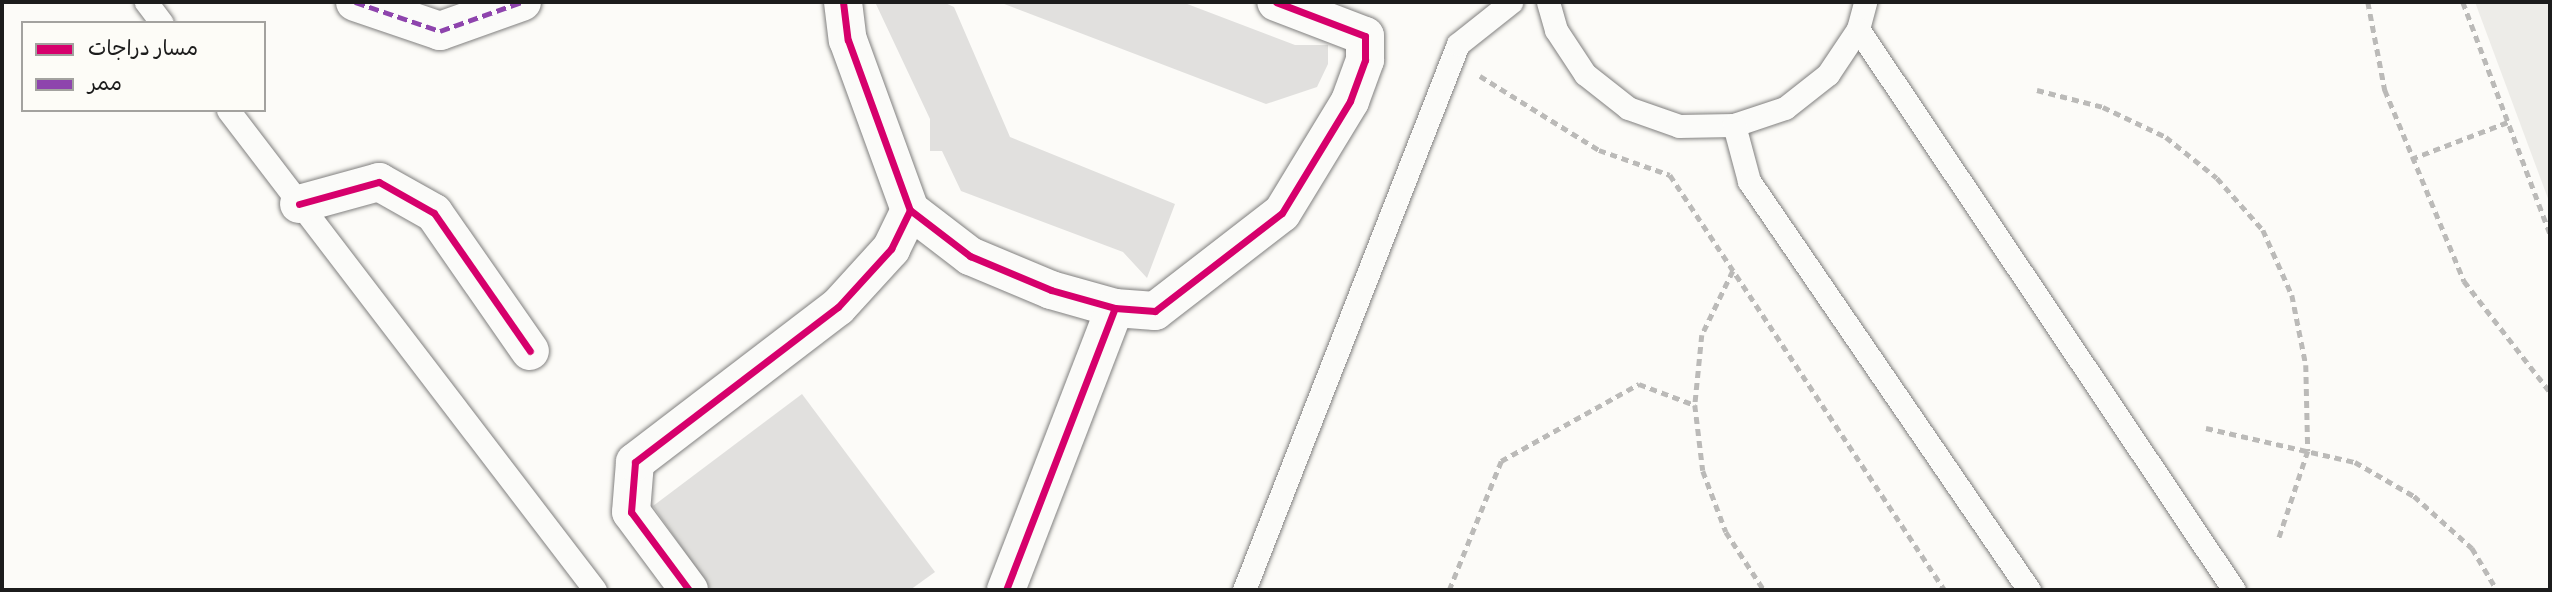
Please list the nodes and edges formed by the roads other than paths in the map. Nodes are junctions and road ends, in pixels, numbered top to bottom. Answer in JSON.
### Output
{"nodes":[{"id":1,"x":146,"y":2,"type":"edge"},
{"id":2,"x":355,"y":2,"type":"edge"},
{"id":3,"x":522,"y":2,"type":"edge"},
{"id":4,"x":843,"y":2,"type":"edge"},
{"id":5,"x":1276,"y":2,"type":"edge"},
{"id":6,"x":1511,"y":2,"type":"edge"},
{"id":7,"x":1548,"y":2,"type":"edge"},
{"id":8,"x":1865,"y":2,"type":"edge"},
{"id":9,"x":160,"y":21,"type":"edge"},
{"id":10,"x":1858,"y":29,"type":"junction"},
{"id":11,"x":230,"y":112,"type":"edge"},
{"id":12,"x":1734,"y":125,"type":"junction"},
{"id":13,"x":299,"y":204,"type":"junction"},
{"id":14,"x":910,"y":210,"type":"junction"},
{"id":15,"x":1115,"y":308,"type":"junction"},
{"id":16,"x":530,"y":351,"type":"dead end"},
{"id":17,"x":595,"y":590,"type":"edge"},
{"id":18,"x":689,"y":590,"type":"edge"},
{"id":19,"x":1006,"y":590,"type":"edge"},
{"id":20,"x":1244,"y":590,"type":"edge"},
{"id":21,"x":2029,"y":590,"type":"edge"},
{"id":22,"x":2234,"y":590,"type":"edge"}],
"edges":[{"from":1,"to":9,"type":"lane"},
{"from":2,"to":3,"type":"street"},
{"from":4,"to":14,"type":"street"},
{"from":5,"to":15,"type":"street"},
{"from":6,"to":20,"type":"lane"},
{"from":7,"to":12,"type":"lane"},
{"from":8,"to":10,"type":"lane"},
{"from":10,"to":12,"type":"lane"},
{"from":10,"to":22,"type":"lane"},
{"from":11,"to":13,"type":"lane"},
{"from":12,"to":21,"type":"lane"},
{"from":13,"to":16,"type":"street"},
{"from":13,"to":17,"type":"lane"},
{"from":14,"to":15,"type":"street"},
{"from":14,"to":18,"type":"street"},
{"from":15,"to":19,"type":"street"}]}
